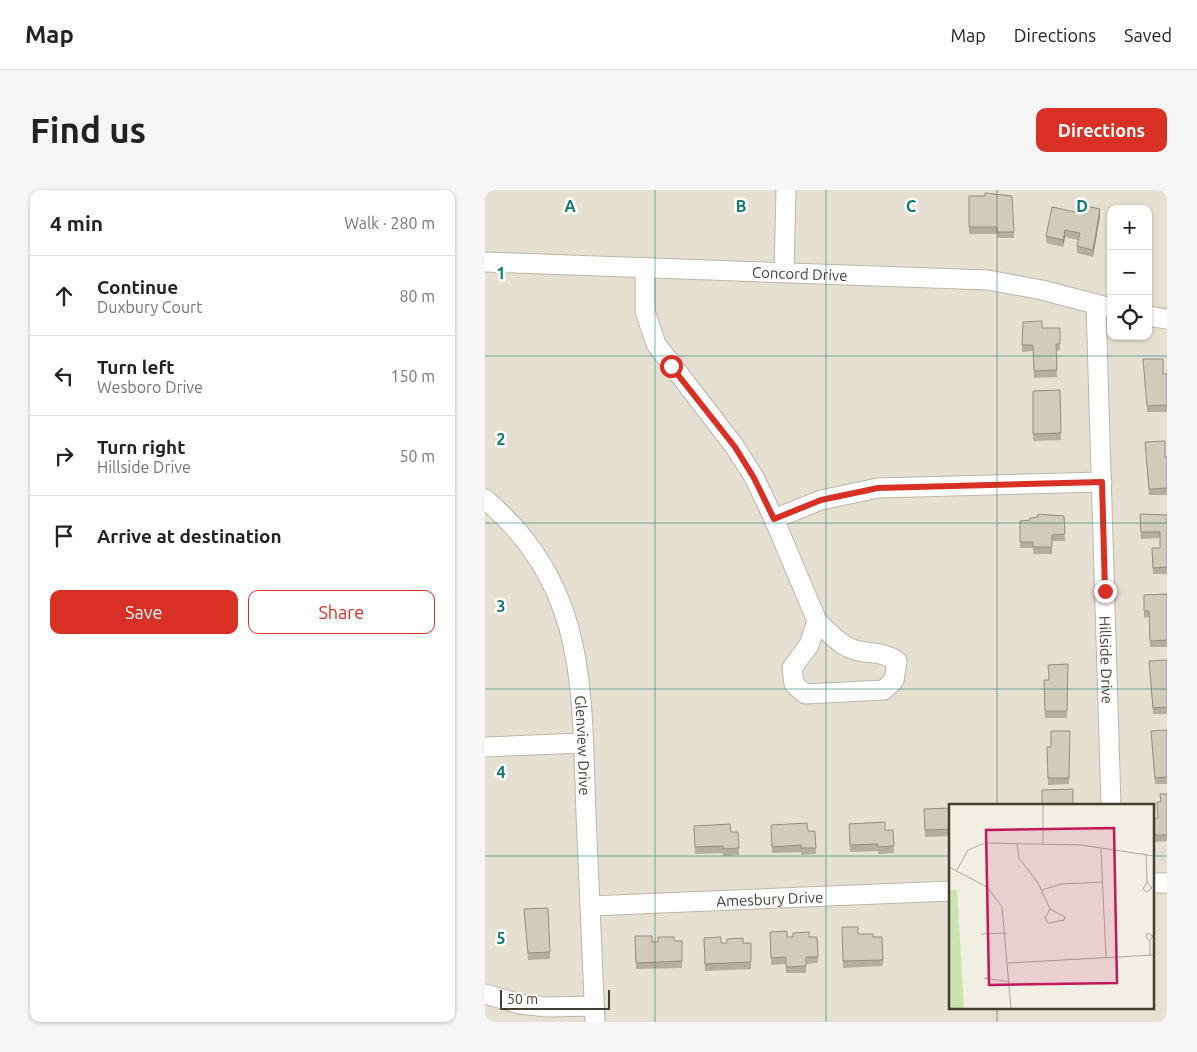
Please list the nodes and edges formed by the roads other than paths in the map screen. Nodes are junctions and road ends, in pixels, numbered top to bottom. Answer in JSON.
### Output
{"nodes":[{"id":1,"x":786,"y":190,"type":"edge"},
{"id":2,"x":485,"y":262,"type":"edge"},
{"id":3,"x":645,"y":267,"type":"junction"},
{"id":4,"x":784,"y":272,"type":"junction"},
{"id":5,"x":1104,"y":306,"type":"edge"},
{"id":6,"x":1152,"y":317,"type":"edge"},
{"id":7,"x":1167,"y":319,"type":"edge"},
{"id":8,"x":1102,"y":482,"type":"junction"},
{"id":9,"x":485,"y":498,"type":"edge"},
{"id":10,"x":774,"y":519,"type":"junction"},
{"id":11,"x":817,"y":621,"type":"junction"},
{"id":12,"x":583,"y":743,"type":"junction"},
{"id":13,"x":485,"y":747,"type":"edge"},
{"id":14,"x":1111,"y":804,"type":"edge"},
{"id":15,"x":949,"y":891,"type":"edge"},
{"id":16,"x":590,"y":906,"type":"junction"},
{"id":17,"x":485,"y":994,"type":"edge"},
{"id":18,"x":595,"y":1014,"type":"edge"}],
"edges":[{"from":1,"to":4,"type":"street"},
{"from":2,"to":3,"type":"street","name":"Concord Drive"},
{"from":3,"to":4,"type":"street","name":"Concord Drive"},
{"from":3,"to":10,"type":"street"},
{"from":4,"to":5,"type":"street","name":"Concord Drive"},
{"from":5,"to":8,"type":"street","name":"Hillside Drive"},
{"from":6,"to":7,"type":"street"},
{"from":8,"to":10,"type":"street"},
{"from":8,"to":14,"type":"street","name":"Hillside Drive"},
{"from":9,"to":12,"type":"street","name":"Glenview Drive"},
{"from":10,"to":11,"type":"street"},
{"from":11,"to":11,"type":"street"},
{"from":12,"to":13,"type":"street"},
{"from":12,"to":16,"type":"street","name":"Glenview Drive"},
{"from":15,"to":16,"type":"street","name":"Amesbury Drive"},
{"from":16,"to":18,"type":"street","name":"Glenview Drive"},
{"from":17,"to":18,"type":"street"}]}
